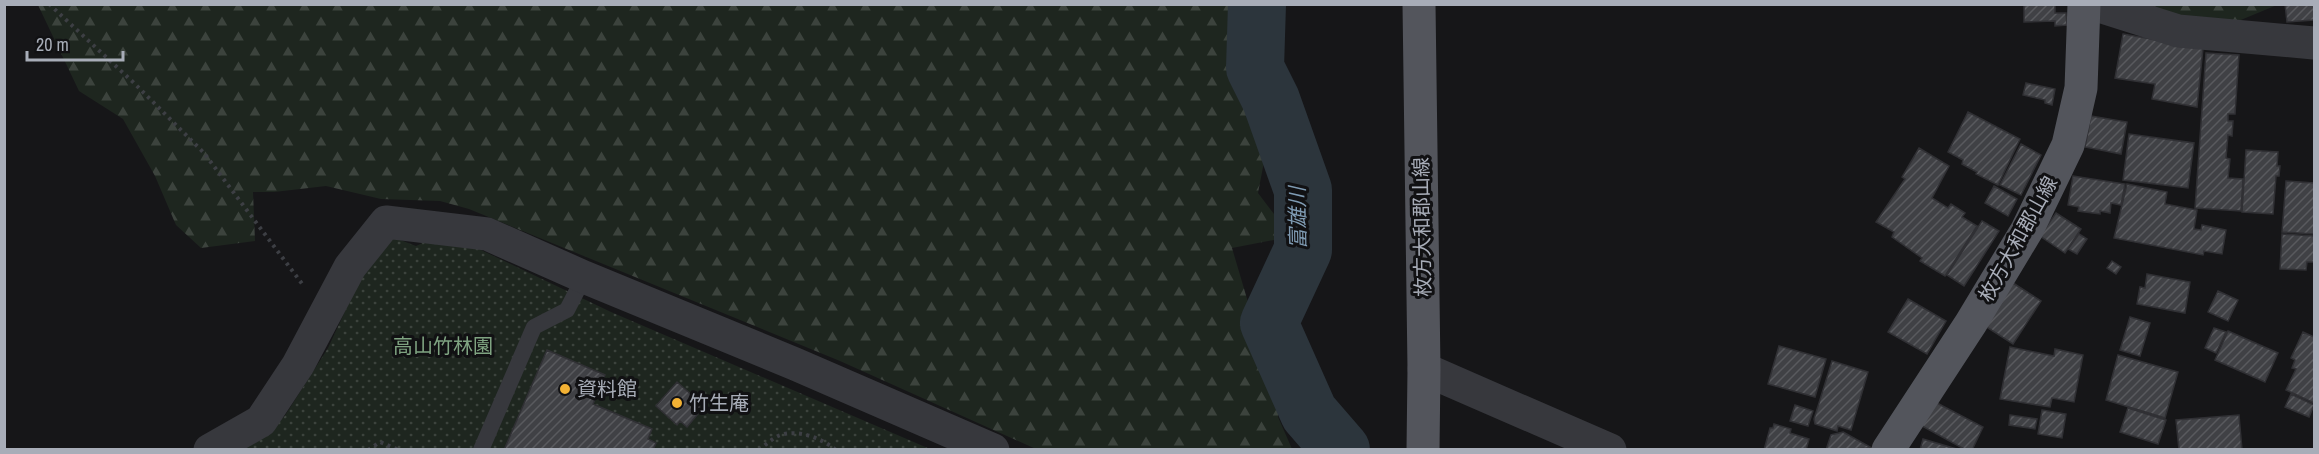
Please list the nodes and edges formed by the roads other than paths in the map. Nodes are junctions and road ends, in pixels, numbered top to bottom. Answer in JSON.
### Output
{"nodes":[{"id":1,"x":1419,"y":4,"type":"edge"},
{"id":2,"x":2084,"y":4,"type":"edge"},
{"id":3,"x":2093,"y":4,"type":"edge"},
{"id":4,"x":2314,"y":43,"type":"edge"},
{"id":5,"x":584,"y":277,"type":"junction"},
{"id":6,"x":1424,"y":369,"type":"junction"},
{"id":7,"x":210,"y":450,"type":"edge"},
{"id":8,"x":481,"y":450,"type":"edge"},
{"id":9,"x":993,"y":450,"type":"edge"},
{"id":10,"x":1423,"y":450,"type":"edge"},
{"id":11,"x":1610,"y":450,"type":"edge"},
{"id":12,"x":1887,"y":450,"type":"edge"}],
"edges":[{"from":1,"to":6,"type":"main road","name":"枚方大和郡山線"},
{"from":2,"to":12,"type":"main road","name":"枚方大和郡山線"},
{"from":3,"to":4,"type":"street"},
{"from":5,"to":7,"type":"street"},
{"from":5,"to":8,"type":"lane"},
{"from":5,"to":9,"type":"street"},
{"from":6,"to":10,"type":"main road","name":"枚方大和郡山線"},
{"from":6,"to":11,"type":"street"}]}
